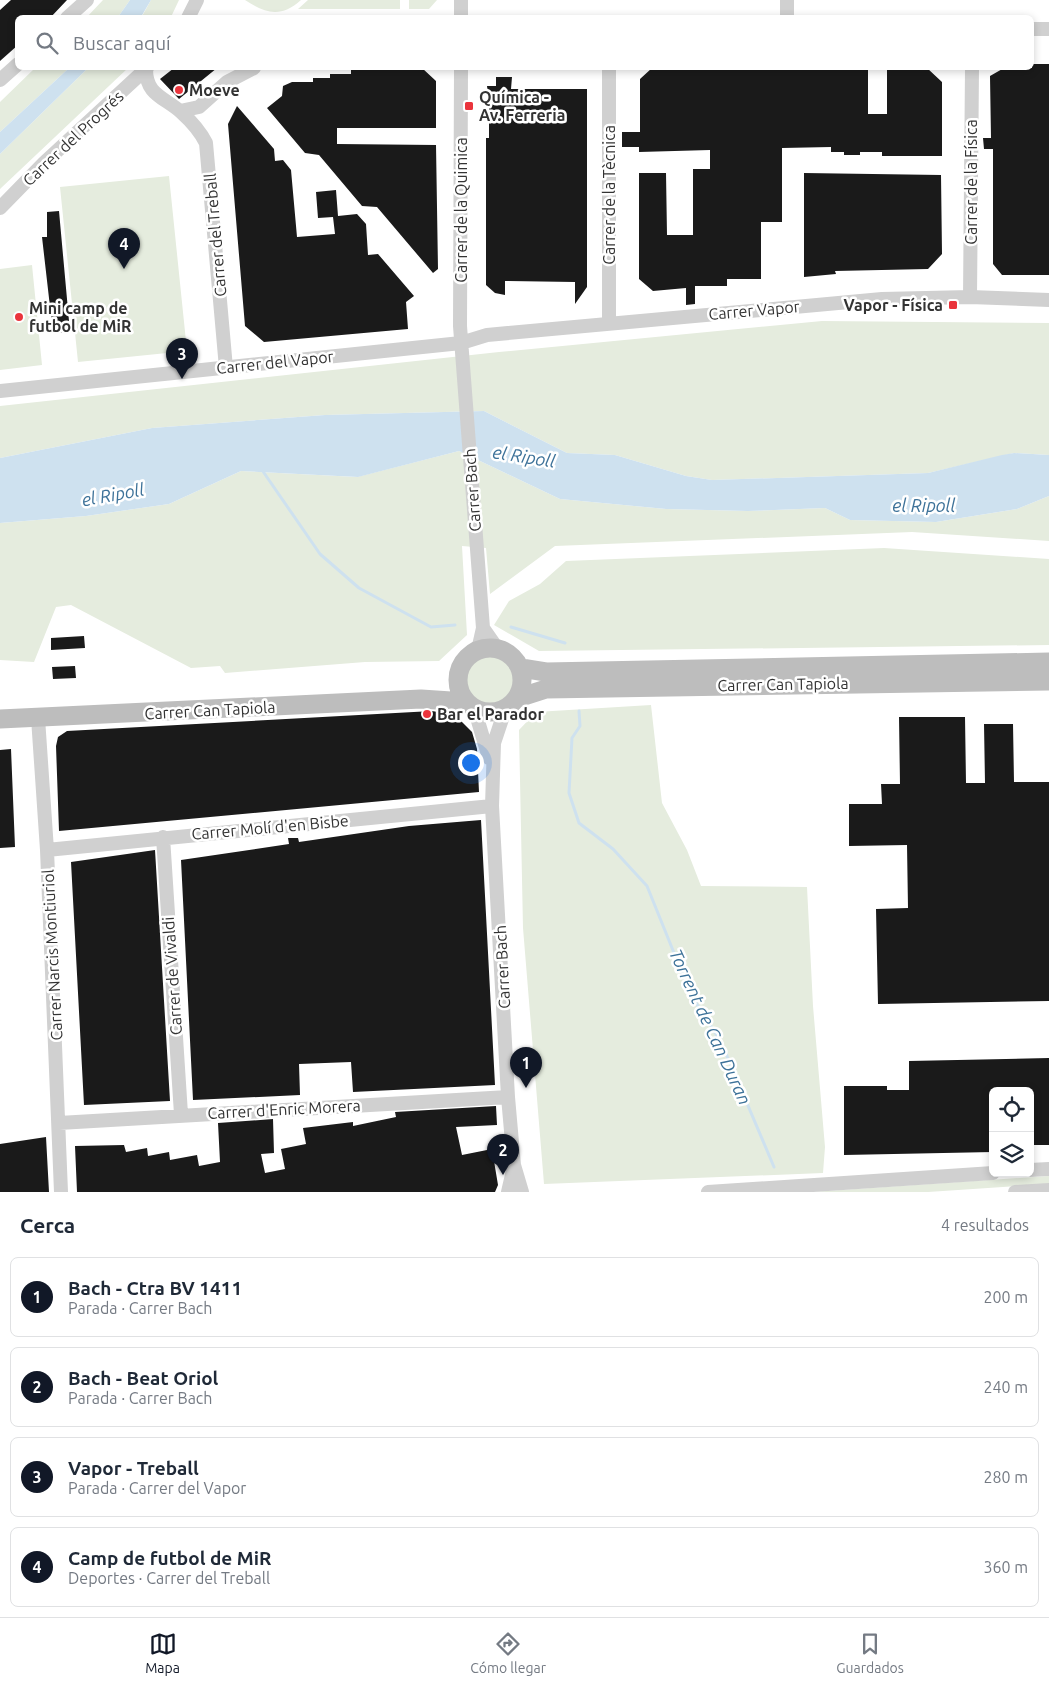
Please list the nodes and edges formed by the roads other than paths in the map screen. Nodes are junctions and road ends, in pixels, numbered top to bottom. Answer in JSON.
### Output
{"nodes":[{"id":1,"x":87,"y":0,"type":"edge"},
{"id":2,"x":196,"y":0,"type":"edge"},
{"id":3,"x":461,"y":0,"type":"edge"},
{"id":4,"x":787,"y":0,"type":"edge"},
{"id":5,"x":70,"y":15,"type":"edge"},
{"id":6,"x":189,"y":15,"type":"edge"},
{"id":7,"x":461,"y":15,"type":"edge"},
{"id":8,"x":787,"y":15,"type":"edge"},
{"id":9,"x":1049,"y":29,"type":"edge"},
{"id":10,"x":1034,"y":30,"type":"edge"},
{"id":11,"x":15,"y":67,"type":"edge"},
{"id":12,"x":145,"y":70,"type":"edge"},
{"id":13,"x":147,"y":70,"type":"edge"},
{"id":14,"x":249,"y":70,"type":"edge"},
{"id":15,"x":461,"y":70,"type":"edge"},
{"id":16,"x":609,"y":70,"type":"edge"},
{"id":17,"x":972,"y":70,"type":"edge"},
{"id":18,"x":0,"y":80,"type":"edge"},
{"id":19,"x":180,"y":111,"type":"junction"},
{"id":20,"x":0,"y":208,"type":"edge"},
{"id":21,"x":970,"y":297,"type":"junction"},
{"id":22,"x":1049,"y":300,"type":"edge"},
{"id":23,"x":609,"y":323,"type":"junction"},
{"id":24,"x":461,"y":348,"type":"junction"},
{"id":25,"x":226,"y":368,"type":"junction"},
{"id":26,"x":0,"y":391,"type":"edge"},
{"id":27,"x":488,"y":649,"type":"junction"},
{"id":28,"x":1049,"y":662,"type":"edge"},
{"id":29,"x":521,"y":668,"type":"junction"},
{"id":30,"x":458,"y":680,"type":"junction"},
{"id":31,"x":1049,"y":680,"type":"edge"},
{"id":32,"x":420,"y":699,"type":"junction"},
{"id":33,"x":512,"y":704,"type":"junction"},
{"id":34,"x":472,"y":706,"type":"junction"},
{"id":35,"x":38,"y":718,"type":"junction"},
{"id":36,"x":0,"y":719,"type":"edge"},
{"id":37,"x":492,"y":768,"type":"junction"},
{"id":38,"x":492,"y":806,"type":"junction"},
{"id":39,"x":164,"y":837,"type":"junction"},
{"id":40,"x":47,"y":850,"type":"junction"},
{"id":41,"x":508,"y":1096,"type":"junction"},
{"id":42,"x":181,"y":1114,"type":"junction"},
{"id":43,"x":59,"y":1123,"type":"junction"},
{"id":44,"x":514,"y":1165,"type":"junction"},
{"id":45,"x":1049,"y":1169,"type":"edge"},
{"id":46,"x":1034,"y":1170,"type":"edge"},
{"id":47,"x":989,"y":1173,"type":"edge"},
{"id":48,"x":1049,"y":1190,"type":"edge"},
{"id":49,"x":61,"y":1192,"type":"edge"},
{"id":50,"x":508,"y":1192,"type":"edge"},
{"id":51,"x":522,"y":1192,"type":"edge"},
{"id":52,"x":708,"y":1192,"type":"edge"},
{"id":53,"x":1015,"y":1192,"type":"edge"}],
"edges":[{"from":1,"to":5,"type":"street"},
{"from":2,"to":6,"type":"street"},
{"from":3,"to":7,"type":"street"},
{"from":4,"to":8,"type":"street"},
{"from":9,"to":10,"type":"street"},
{"from":11,"to":18,"type":"street"},
{"from":12,"to":20,"type":"street","name":"Carrer del Progrés"},
{"from":13,"to":19,"type":"street","name":"Carrer del Treball"},
{"from":14,"to":19,"type":"street"},
{"from":15,"to":24,"type":"street","name":"Carrer de la Quimica"},
{"from":16,"to":23,"type":"street","name":"Carrer de la Tècnica"},
{"from":17,"to":21,"type":"street","name":"Carrer de la Física"},
{"from":19,"to":25,"type":"street","name":"Carrer del Treball"},
{"from":21,"to":22,"type":"street","name":"Carrer Vapor"},
{"from":21,"to":23,"type":"street","name":"Carrer Vapor"},
{"from":23,"to":24,"type":"street","name":"Carrer Vapor"},
{"from":24,"to":25,"type":"street","name":"Carrer del Vapor"},
{"from":24,"to":27,"type":"street","name":"Carrer Bach"},
{"from":25,"to":26,"type":"street","name":"Carrer del Vapor"},
{"from":27,"to":29,"type":"street"},
{"from":27,"to":30,"type":"street"},
{"from":28,"to":29,"type":"street","name":"Carrer Can Tapiola"},
{"from":29,"to":33,"type":"street"},
{"from":30,"to":32,"type":"street","name":"Carrer Can Tapiola"},
{"from":30,"to":34,"type":"street"},
{"from":31,"to":33,"type":"street","name":"Carrer Can Tapiola"},
{"from":32,"to":34,"type":"street","name":"Carrer Can Tapiola"},
{"from":32,"to":35,"type":"street","name":"Carrer Can Tapiola"},
{"from":33,"to":34,"type":"street"},
{"from":33,"to":37,"type":"street","name":"Carrer Bach"},
{"from":34,"to":37,"type":"street","name":"Carrer Bach"},
{"from":35,"to":36,"type":"street","name":"Carrer Can Tapiola"},
{"from":35,"to":40,"type":"street","name":"Carrer Narcis Montiuriol"},
{"from":37,"to":38,"type":"street","name":"Carrer Bach"},
{"from":38,"to":39,"type":"street","name":"Carrer Molí d'en Bisbe"},
{"from":38,"to":41,"type":"street","name":"Carrer Bach"},
{"from":39,"to":40,"type":"street","name":"Carrer Molí d'en Bisbe"},
{"from":39,"to":42,"type":"street","name":"Carrer de Vivaldi"},
{"from":40,"to":43,"type":"street","name":"Carrer Narcis Montiuriol"},
{"from":41,"to":42,"type":"street","name":"Carrer d'Enric Morera"},
{"from":41,"to":44,"type":"street","name":"Carrer Bach"},
{"from":42,"to":43,"type":"street","name":"Carrer d'Enric Morera"},
{"from":43,"to":49,"type":"street","name":"Carrer Narcis Montiuriol"},
{"from":44,"to":50,"type":"street","name":"Carrer Bach"},
{"from":44,"to":51,"type":"street","name":"Carrer Bach"},
{"from":45,"to":46,"type":"street"},
{"from":47,"to":52,"type":"street"},
{"from":48,"to":53,"type":"street"}]}
